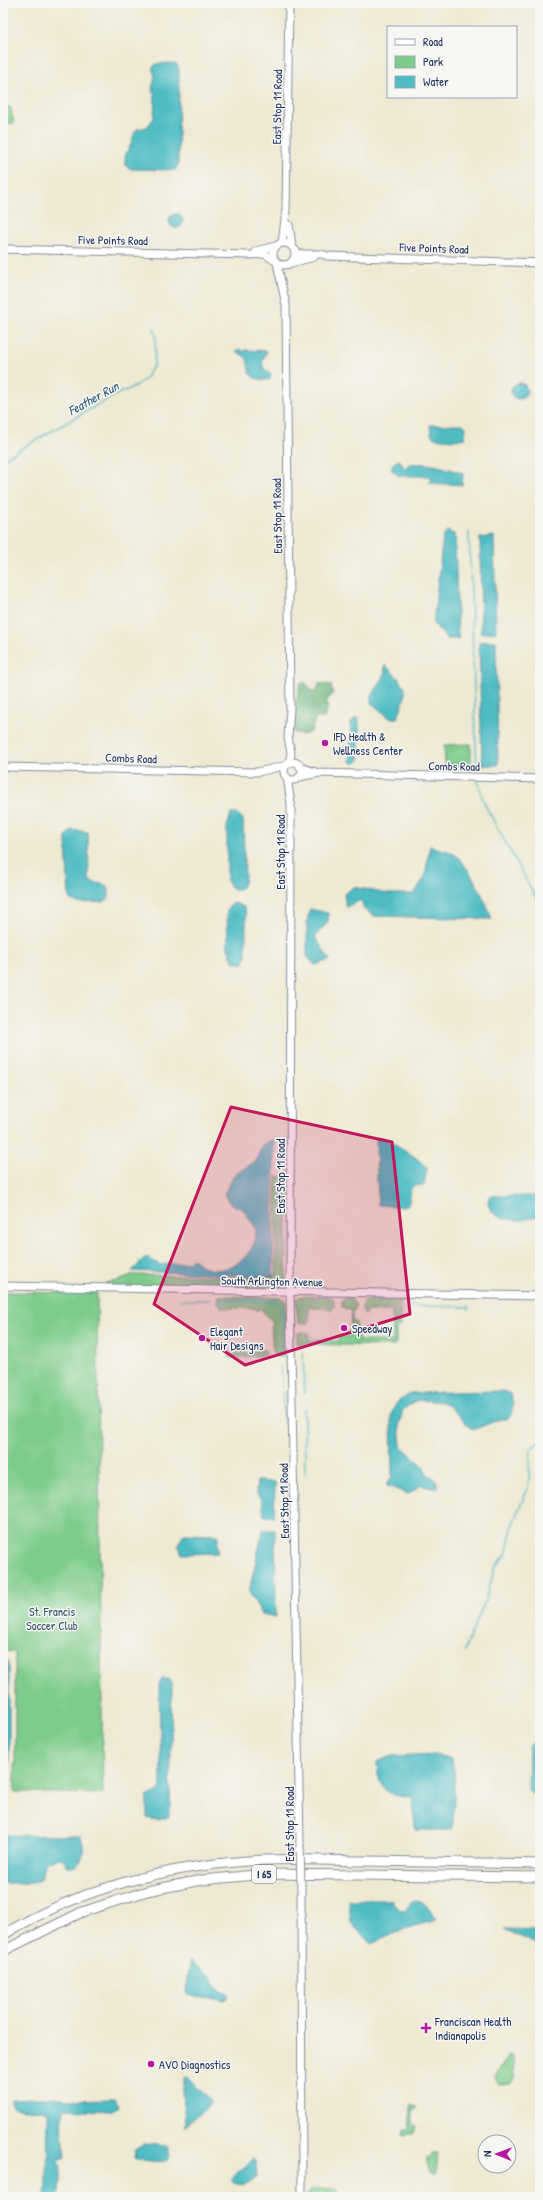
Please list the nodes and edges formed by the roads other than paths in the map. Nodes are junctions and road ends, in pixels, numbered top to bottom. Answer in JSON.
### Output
{"nodes":[{"id":1,"x":289,"y":3,"type":"edge"},
{"id":2,"x":286,"y":212,"type":"junction"},
{"id":3,"x":279,"y":245,"type":"junction"},
{"id":4,"x":293,"y":247,"type":"junction"},
{"id":5,"x":3,"y":249,"type":"edge"},
{"id":6,"x":224,"y":254,"type":"junction"},
{"id":7,"x":327,"y":256,"type":"junction"},
{"id":8,"x":276,"y":261,"type":"junction"},
{"id":9,"x":540,"y":263,"type":"edge"},
{"id":10,"x":289,"y":264,"type":"junction"},
{"id":11,"x":286,"y":305,"type":"junction"},
{"id":12,"x":290,"y":728,"type":"junction"},
{"id":13,"x":288,"y":765,"type":"junction"},
{"id":14,"x":299,"y":766,"type":"junction"},
{"id":15,"x":3,"y":767,"type":"edge"},
{"id":16,"x":258,"y":772,"type":"junction"},
{"id":17,"x":319,"y":773,"type":"junction"},
{"id":18,"x":286,"y":776,"type":"junction"},
{"id":19,"x":297,"y":778,"type":"junction"},
{"id":20,"x":540,"y":779,"type":"edge"},
{"id":21,"x":291,"y":804,"type":"junction"},
{"id":22,"x":3,"y":1286,"type":"edge"},
{"id":23,"x":290,"y":1292,"type":"junction"},
{"id":24,"x":540,"y":1296,"type":"edge"},
{"id":25,"x":540,"y":1864,"type":"edge"},
{"id":26,"x":540,"y":1878,"type":"edge"},
{"id":27,"x":3,"y":1935,"type":"edge"},
{"id":28,"x":3,"y":1951,"type":"edge"},
{"id":29,"x":302,"y":2197,"type":"edge"}],
"edges":[{"from":1,"to":2,"type":"main road","name":"East Stop 11 Road"},
{"from":2,"to":3,"type":"main road","name":"East Stop 11 Road"},
{"from":2,"to":4,"type":"main road","name":"East Stop 11 Road"},
{"from":3,"to":4,"type":"main road"},
{"from":3,"to":6,"type":"main road","name":"Five Points Road"},
{"from":3,"to":8,"type":"main road"},
{"from":4,"to":7,"type":"main road","name":"Five Points Road"},
{"from":4,"to":10,"type":"main road"},
{"from":5,"to":6,"type":"main road","name":"Five Points Road"},
{"from":6,"to":8,"type":"main road","name":"Five Points Road"},
{"from":7,"to":9,"type":"main road","name":"Five Points Road"},
{"from":7,"to":10,"type":"main road","name":"Five Points Road"},
{"from":8,"to":10,"type":"main road"},
{"from":8,"to":11,"type":"main road","name":"East Stop 11 Road"},
{"from":10,"to":11,"type":"main road","name":"East Stop 11 Road"},
{"from":11,"to":12,"type":"main road","name":"East Stop 11 Road"},
{"from":12,"to":13,"type":"main road","name":"East Stop 11 Road"},
{"from":12,"to":14,"type":"main road","name":"East Stop 11 Road"},
{"from":13,"to":14,"type":"main road"},
{"from":13,"to":16,"type":"main road","name":"Combs Road"},
{"from":13,"to":18,"type":"main road"},
{"from":14,"to":17,"type":"main road","name":"Combs Road"},
{"from":14,"to":19,"type":"main road"},
{"from":15,"to":16,"type":"main road","name":"Combs Road"},
{"from":16,"to":18,"type":"main road","name":"Combs Road"},
{"from":17,"to":19,"type":"main road","name":"Combs Road"},
{"from":17,"to":20,"type":"main road","name":"Combs Road"},
{"from":18,"to":19,"type":"main road"},
{"from":18,"to":21,"type":"main road","name":"East Stop 11 Road"},
{"from":19,"to":21,"type":"main road","name":"East Stop 11 Road"},
{"from":21,"to":23,"type":"main road","name":"East Stop 11 Road"},
{"from":22,"to":23,"type":"main road","name":"South Arlington Avenue"},
{"from":23,"to":24,"type":"main road","name":"South Arlington Avenue"},
{"from":23,"to":29,"type":"main road","name":"East Stop 11 Road","bridge":true},
{"from":25,"to":27,"type":"highway","number":"I 65"},
{"from":26,"to":28,"type":"highway","number":"I 65"}]}
